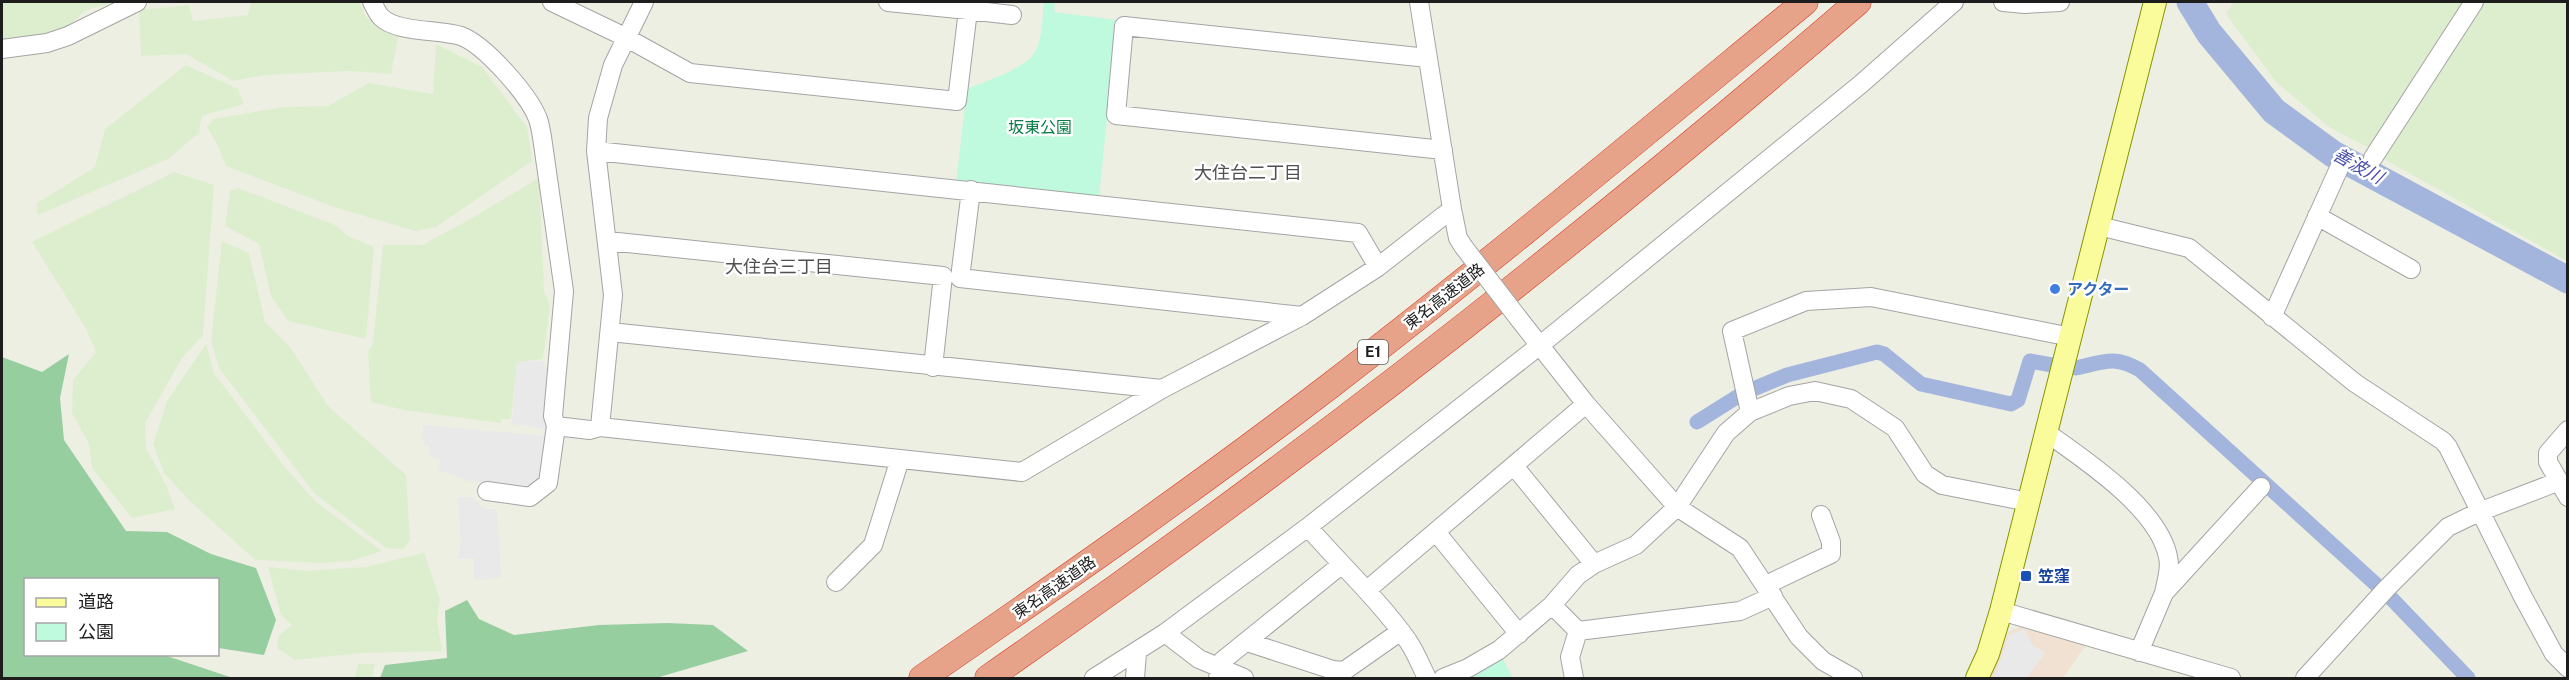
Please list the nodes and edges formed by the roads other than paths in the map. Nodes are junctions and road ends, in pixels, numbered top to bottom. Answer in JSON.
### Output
{"nodes":[{"id":1,"x":137,"y":2,"type":"edge"},
{"id":2,"x":372,"y":2,"type":"edge"},
{"id":3,"x":552,"y":2,"type":"edge"},
{"id":4,"x":644,"y":2,"type":"edge"},
{"id":5,"x":888,"y":2,"type":"edge"},
{"id":6,"x":1419,"y":2,"type":"edge"},
{"id":7,"x":1805,"y":2,"type":"edge"},
{"id":8,"x":1858,"y":2,"type":"edge"},
{"id":9,"x":1954,"y":2,"type":"edge"},
{"id":10,"x":2003,"y":2,"type":"edge"},
{"id":11,"x":2060,"y":2,"type":"edge"},
{"id":12,"x":2155,"y":2,"type":"edge"},
{"id":13,"x":2474,"y":2,"type":"edge"},
{"id":14,"x":968,"y":10,"type":"junction"},
{"id":15,"x":1012,"y":15,"type":"dead end"},
{"id":16,"x":625,"y":37,"type":"junction"},
{"id":17,"x":2,"y":49,"type":"edge"},
{"id":18,"x":1428,"y":58,"type":"junction"},
{"id":19,"x":1443,"y":150,"type":"junction"},
{"id":20,"x":596,"y":151,"type":"junction"},
{"id":21,"x":2373,"y":158,"type":"dead end"},
{"id":22,"x":2340,"y":166,"type":"dead end"},
{"id":23,"x":971,"y":190,"type":"junction"},
{"id":24,"x":1452,"y":209,"type":"junction"},
{"id":25,"x":2317,"y":216,"type":"junction"},
{"id":26,"x":2099,"y":226,"type":"junction"},
{"id":27,"x":608,"y":241,"type":"junction"},
{"id":28,"x":1378,"y":267,"type":"junction"},
{"id":29,"x":2411,"y":269,"type":"dead end"},
{"id":30,"x":1302,"y":316,"type":"junction"},
{"id":31,"x":2272,"y":317,"type":"junction"},
{"id":32,"x":610,"y":332,"type":"junction"},
{"id":33,"x":2071,"y":337,"type":"junction"},
{"id":34,"x":1539,"y":346,"type":"junction"},
{"id":35,"x":933,"y":367,"type":"junction"},
{"id":36,"x":1162,"y":389,"type":"junction"},
{"id":37,"x":1586,"y":404,"type":"junction"},
{"id":38,"x":1750,"y":412,"type":"junction"},
{"id":39,"x":556,"y":426,"type":"junction"},
{"id":40,"x":600,"y":427,"type":"junction"},
{"id":41,"x":2568,"y":430,"type":"edge"},
{"id":42,"x":2047,"y":433,"type":"junction"},
{"id":43,"x":900,"y":459,"type":"junction"},
{"id":44,"x":1514,"y":466,"type":"junction"},
{"id":45,"x":2261,"y":487,"type":"dead end"},
{"id":46,"x":2562,"y":489,"type":"edge"},
{"id":47,"x":487,"y":491,"type":"dead end"},
{"id":48,"x":2030,"y":502,"type":"junction"},
{"id":49,"x":1677,"y":507,"type":"junction"},
{"id":50,"x":2479,"y":512,"type":"junction"},
{"id":51,"x":1821,"y":515,"type":"dead end"},
{"id":52,"x":1308,"y":527,"type":"junction"},
{"id":53,"x":1436,"y":532,"type":"junction"},
{"id":54,"x":1594,"y":564,"type":"junction"},
{"id":55,"x":1341,"y":565,"type":"junction"},
{"id":56,"x":836,"y":582,"type":"dead end"},
{"id":57,"x":1367,"y":590,"type":"junction"},
{"id":58,"x":1769,"y":591,"type":"junction"},
{"id":59,"x":2164,"y":593,"type":"junction"},
{"id":60,"x":1552,"y":604,"type":"junction"},
{"id":61,"x":2001,"y":611,"type":"junction"},
{"id":62,"x":1401,"y":631,"type":"junction"},
{"id":63,"x":1578,"y":631,"type":"junction"},
{"id":64,"x":1165,"y":633,"type":"junction"},
{"id":65,"x":1519,"y":634,"type":"junction"},
{"id":66,"x":1247,"y":642,"type":"junction"},
{"id":67,"x":2139,"y":652,"type":"junction"},
{"id":68,"x":1137,"y":653,"type":"junction"},
{"id":69,"x":2568,"y":668,"type":"edge"},
{"id":70,"x":1218,"y":674,"type":"edge"},
{"id":71,"x":922,"y":678,"type":"edge"},
{"id":72,"x":987,"y":678,"type":"edge"},
{"id":73,"x":1094,"y":678,"type":"edge"},
{"id":74,"x":1135,"y":678,"type":"edge"},
{"id":75,"x":1244,"y":678,"type":"edge"},
{"id":76,"x":1427,"y":678,"type":"edge"},
{"id":77,"x":1443,"y":678,"type":"edge"},
{"id":78,"x":1574,"y":678,"type":"edge"},
{"id":79,"x":1853,"y":678,"type":"edge"},
{"id":80,"x":1977,"y":678,"type":"edge"},
{"id":81,"x":2231,"y":678,"type":"edge"},
{"id":82,"x":2306,"y":678,"type":"edge"}],
"edges":[{"from":1,"to":17,"type":"street"},
{"from":2,"to":39,"type":"street"},
{"from":3,"to":16,"type":"street"},
{"from":4,"to":16,"type":"street"},
{"from":5,"to":14,"type":"street"},
{"from":6,"to":18,"type":"street"},
{"from":7,"to":71,"type":"highway","name":"東名高速道路","number":"E1"},
{"from":8,"to":72,"type":"highway","number":"E1"},
{"from":9,"to":34,"type":"street"},
{"from":10,"to":11,"type":"street"},
{"from":12,"to":26,"type":"main road"},
{"from":13,"to":21,"type":"street"},
{"from":14,"to":15,"type":"street"},
{"from":14,"to":16,"type":"street"},
{"from":16,"to":20,"type":"street"},
{"from":18,"to":19,"type":"street"},
{"from":18,"to":19,"type":"street"},
{"from":19,"to":24,"type":"street"},
{"from":20,"to":23,"type":"street"},
{"from":20,"to":27,"type":"street"},
{"from":22,"to":25,"type":"street"},
{"from":23,"to":28,"type":"street"},
{"from":23,"to":30,"type":"street"},
{"from":24,"to":28,"type":"street"},
{"from":24,"to":34,"type":"street","bridge":true},
{"from":25,"to":29,"type":"street"},
{"from":25,"to":31,"type":"street"},
{"from":26,"to":31,"type":"street"},
{"from":26,"to":33,"type":"main road"},
{"from":27,"to":32,"type":"street"},
{"from":27,"to":35,"type":"street"},
{"from":28,"to":30,"type":"street"},
{"from":30,"to":36,"type":"street"},
{"from":31,"to":50,"type":"street"},
{"from":32,"to":35,"type":"street"},
{"from":32,"to":40,"type":"street"},
{"from":33,"to":38,"type":"street"},
{"from":33,"to":42,"type":"main road"},
{"from":34,"to":37,"type":"street"},
{"from":34,"to":52,"type":"street"},
{"from":35,"to":36,"type":"street"},
{"from":36,"to":43,"type":"street"},
{"from":37,"to":44,"type":"street"},
{"from":37,"to":49,"type":"street"},
{"from":38,"to":48,"type":"street"},
{"from":38,"to":49,"type":"street"},
{"from":39,"to":40,"type":"street"},
{"from":39,"to":47,"type":"street"},
{"from":40,"to":43,"type":"street"},
{"from":41,"to":46,"type":"street"},
{"from":42,"to":48,"type":"main road"},
{"from":42,"to":59,"type":"street"},
{"from":43,"to":56,"type":"street"},
{"from":44,"to":53,"type":"street"},
{"from":44,"to":54,"type":"street"},
{"from":45,"to":59,"type":"street"},
{"from":46,"to":50,"type":"street"},
{"from":48,"to":61,"type":"main road"},
{"from":49,"to":54,"type":"street"},
{"from":49,"to":58,"type":"street"},
{"from":50,"to":69,"type":"street"},
{"from":50,"to":82,"type":"street"},
{"from":51,"to":58,"type":"street"},
{"from":52,"to":55,"type":"street"},
{"from":52,"to":64,"type":"street"},
{"from":53,"to":57,"type":"street"},
{"from":53,"to":65,"type":"street"},
{"from":54,"to":60,"type":"street"},
{"from":55,"to":57,"type":"street"},
{"from":55,"to":66,"type":"street"},
{"from":57,"to":62,"type":"street"},
{"from":58,"to":63,"type":"street"},
{"from":58,"to":79,"type":"street"},
{"from":59,"to":67,"type":"street"},
{"from":60,"to":63,"type":"street"},
{"from":60,"to":65,"type":"street"},
{"from":61,"to":67,"type":"street"},
{"from":61,"to":80,"type":"main road"},
{"from":62,"to":66,"type":"street"},
{"from":62,"to":76,"type":"street"},
{"from":63,"to":78,"type":"street"},
{"from":64,"to":68,"type":"street"},
{"from":64,"to":70,"type":"street"},
{"from":65,"to":77,"type":"street"},
{"from":66,"to":70,"type":"street"},
{"from":67,"to":81,"type":"street"},
{"from":68,"to":73,"type":"street"},
{"from":68,"to":74,"type":"street"},
{"from":70,"to":75,"type":"street"}]}
